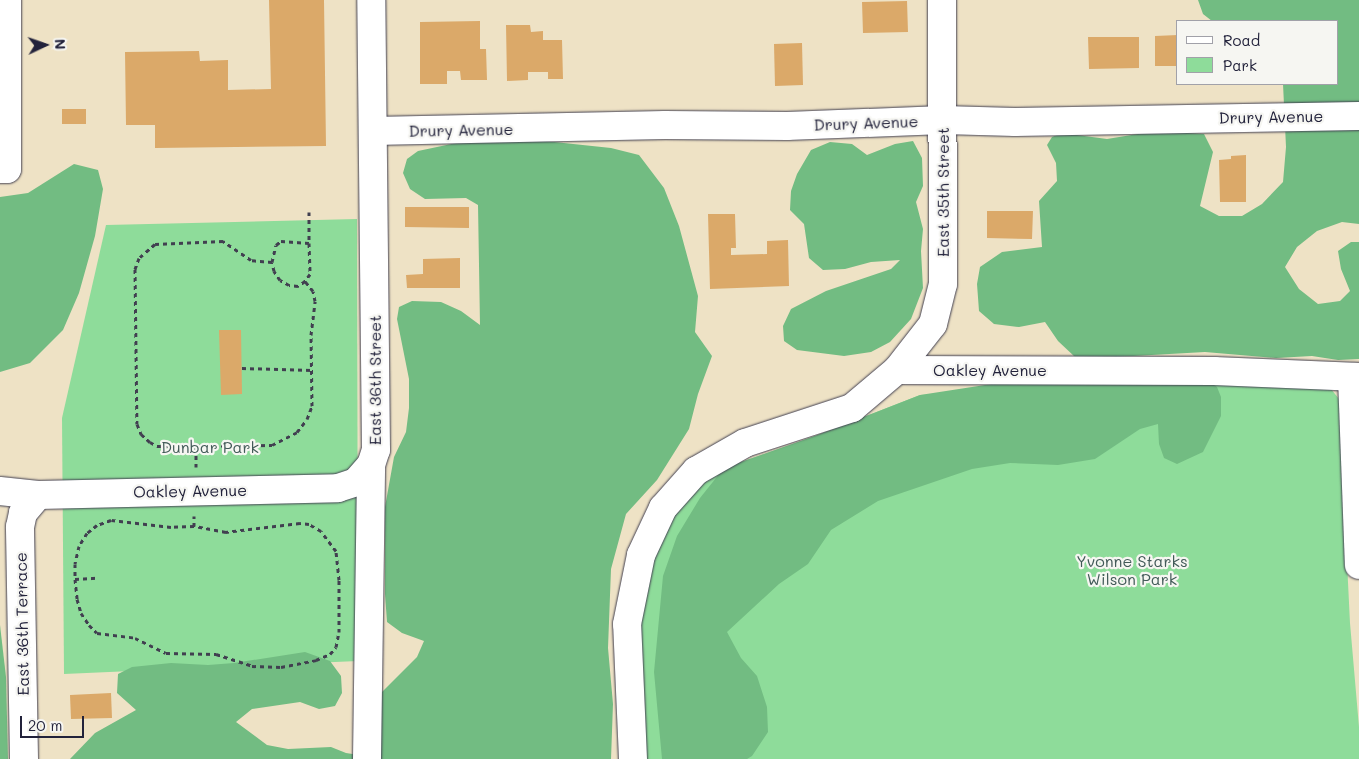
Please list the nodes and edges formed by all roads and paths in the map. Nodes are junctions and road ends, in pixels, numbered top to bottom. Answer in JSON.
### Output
{"nodes":[{"id":1,"x":7,"y":0,"type":"edge"},
{"id":2,"x":371,"y":0,"type":"edge"},
{"id":3,"x":942,"y":0,"type":"edge"},
{"id":4,"x":1359,"y":116,"type":"edge"},
{"id":5,"x":942,"y":120,"type":"junction"},
{"id":6,"x":373,"y":132,"type":"junction"},
{"id":7,"x":4,"y":169,"type":"edge"},
{"id":8,"x":309,"y":212,"type":"dead end"},
{"id":9,"x":310,"y":243,"type":"junction"},
{"id":10,"x":272,"y":262,"type":"junction"},
{"id":11,"x":305,"y":281,"type":"junction"},
{"id":12,"x":242,"y":368,"type":"dead end"},
{"id":13,"x":312,"y":370,"type":"junction"},
{"id":14,"x":897,"y":370,"type":"junction"},
{"id":15,"x":1356,"y":377,"type":"edge"},
{"id":16,"x":196,"y":445,"type":"junction"},
{"id":17,"x":371,"y":465,"type":"junction"},
{"id":18,"x":0,"y":491,"type":"edge"},
{"id":19,"x":195,"y":491,"type":"junction"},
{"id":20,"x":38,"y":495,"type":"junction"},
{"id":21,"x":194,"y":526,"type":"junction"},
{"id":22,"x":1359,"y":566,"type":"edge"},
{"id":23,"x":97,"y":578,"type":"dead end"},
{"id":24,"x":75,"y":579,"type":"junction"},
{"id":25,"x":24,"y":759,"type":"edge"},
{"id":26,"x":367,"y":759,"type":"edge"},
{"id":27,"x":633,"y":759,"type":"edge"}],
"edges":[{"from":1,"to":7,"type":"street"},
{"from":2,"to":6,"type":"street","name":"East 36th Street"},
{"from":3,"to":5,"type":"street","name":"East 35th Street"},
{"from":4,"to":5,"type":"street","name":"Drury Avenue"},
{"from":5,"to":6,"type":"street","name":"Drury Avenue"},
{"from":5,"to":14,"type":"street","name":"East 35th Street"},
{"from":6,"to":17,"type":"street","name":"East 36th Street"},
{"from":8,"to":9,"type":"path"},
{"from":9,"to":10,"type":"path"},
{"from":9,"to":11,"type":"path"},
{"from":10,"to":11,"type":"path"},
{"from":10,"to":16,"type":"path"},
{"from":11,"to":13,"type":"path"},
{"from":12,"to":13,"type":"path"},
{"from":13,"to":16,"type":"path"},
{"from":14,"to":15,"type":"street","name":"Oakley Avenue"},
{"from":14,"to":27,"type":"street"},
{"from":15,"to":22,"type":"street"},
{"from":16,"to":19,"type":"path"},
{"from":17,"to":19,"type":"street","name":"Oakley Avenue"},
{"from":17,"to":26,"type":"street","name":"East 36th Street"},
{"from":18,"to":20,"type":"street","name":"Oakley Avenue"},
{"from":19,"to":20,"type":"street","name":"Oakley Avenue"},
{"from":19,"to":21,"type":"path"},
{"from":20,"to":25,"type":"street","name":"East 36th Terrace"},
{"from":21,"to":24,"type":"path"},
{"from":21,"to":24,"type":"path"},
{"from":23,"to":24,"type":"path"}]}
